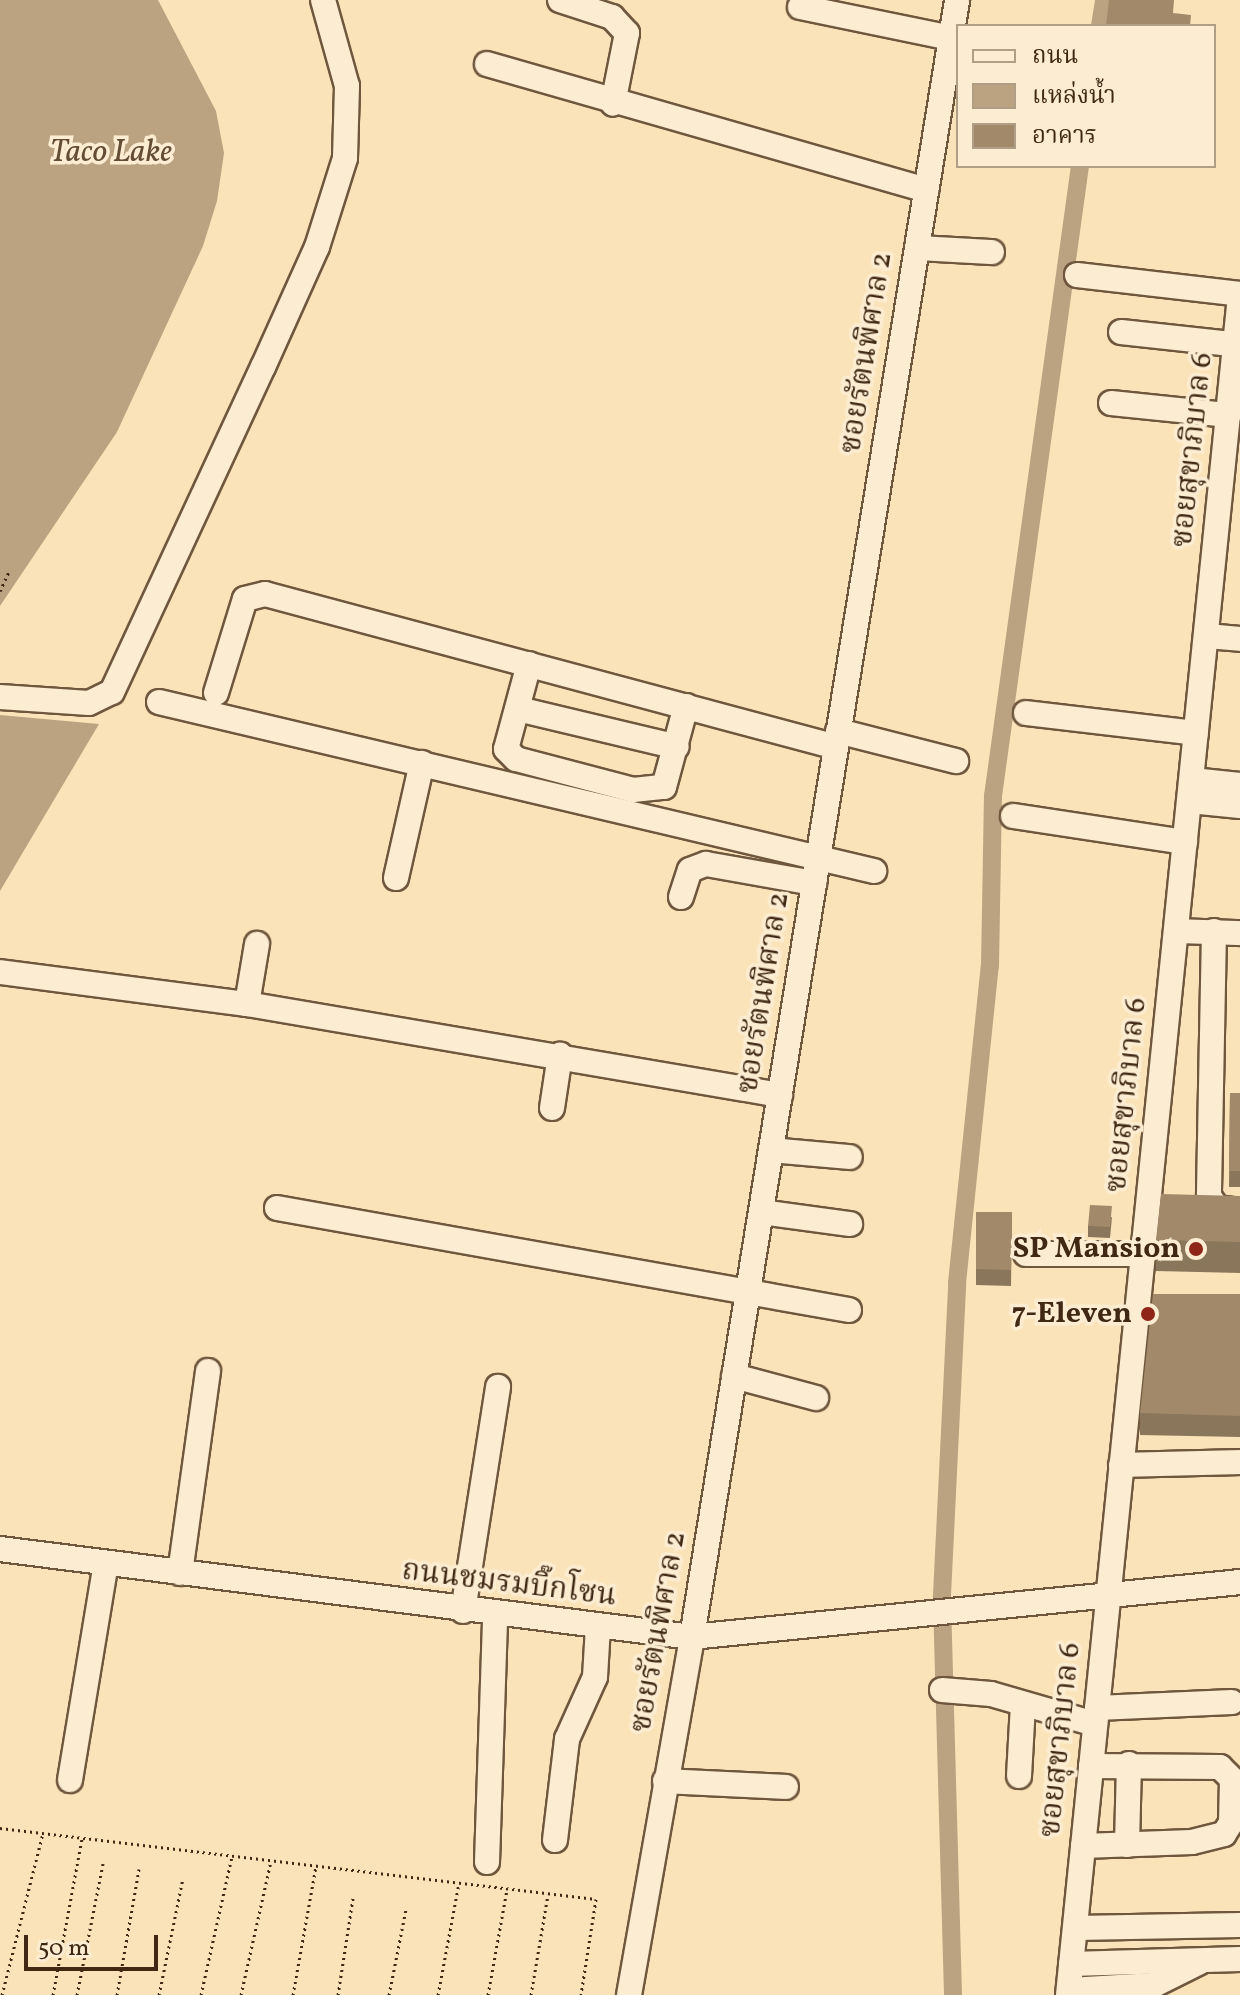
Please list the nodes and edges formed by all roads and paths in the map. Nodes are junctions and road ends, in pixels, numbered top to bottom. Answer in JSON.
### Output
{"nodes":[{"id":1,"x":323,"y":0,"type":"edge"},
{"id":2,"x":560,"y":0,"type":"edge"},
{"id":3,"x":957,"y":0,"type":"edge"},
{"id":4,"x":800,"y":7,"type":"dead end"},
{"id":5,"x":951,"y":38,"type":"junction"},
{"id":6,"x":487,"y":64,"type":"dead end"},
{"id":7,"x":613,"y":104,"type":"junction"},
{"id":8,"x":926,"y":190,"type":"junction"},
{"id":9,"x":917,"y":248,"type":"junction"},
{"id":10,"x":992,"y":252,"type":"dead end"},
{"id":11,"x":1077,"y":275,"type":"dead end"},
{"id":12,"x":1240,"y":295,"type":"edge"},
{"id":13,"x":1121,"y":332,"type":"dead end"},
{"id":14,"x":1238,"y":345,"type":"edge"},
{"id":15,"x":1111,"y":403,"type":"dead end"},
{"id":16,"x":1228,"y":415,"type":"junction"},
{"id":17,"x":10,"y":570,"type":"dead end"},
{"id":18,"x":0,"y":591,"type":"edge"},
{"id":19,"x":1207,"y":636,"type":"junction"},
{"id":20,"x":1240,"y":639,"type":"edge"},
{"id":21,"x":529,"y":664,"type":"junction"},
{"id":22,"x":216,"y":693,"type":"dead end"},
{"id":23,"x":0,"y":697,"type":"edge"},
{"id":24,"x":159,"y":702,"type":"dead end"},
{"id":25,"x":686,"y":706,"type":"junction"},
{"id":26,"x":518,"y":709,"type":"junction"},
{"id":27,"x":1026,"y":713,"type":"dead end"},
{"id":28,"x":1196,"y":733,"type":"junction"},
{"id":29,"x":837,"y":739,"type":"junction"},
{"id":30,"x":677,"y":747,"type":"junction"},
{"id":31,"x":956,"y":761,"type":"dead end"},
{"id":32,"x":422,"y":763,"type":"junction"},
{"id":33,"x":1240,"y":785,"type":"edge"},
{"id":34,"x":1191,"y":791,"type":"junction"},
{"id":35,"x":1240,"y":806,"type":"edge"},
{"id":36,"x":1013,"y":816,"type":"dead end"},
{"id":37,"x":1185,"y":842,"type":"junction"},
{"id":38,"x":874,"y":871,"type":"dead end"},
{"id":39,"x":816,"y":872,"type":"junction"},
{"id":40,"x":396,"y":878,"type":"dead end"},
{"id":41,"x":681,"y":897,"type":"dead end"},
{"id":42,"x":1176,"y":931,"type":"junction"},
{"id":43,"x":1214,"y":931,"type":"junction"},
{"id":44,"x":1240,"y":933,"type":"edge"},
{"id":45,"x":257,"y":944,"type":"dead end"},
{"id":46,"x":0,"y":972,"type":"edge"},
{"id":47,"x":247,"y":1004,"type":"junction"},
{"id":48,"x":560,"y":1055,"type":"junction"},
{"id":49,"x":780,"y":1095,"type":"junction"},
{"id":50,"x":552,"y":1108,"type":"dead end"},
{"id":51,"x":771,"y":1150,"type":"junction"},
{"id":52,"x":850,"y":1157,"type":"dead end"},
{"id":53,"x":277,"y":1208,"type":"dead end"},
{"id":54,"x":1240,"y":1211,"type":"edge"},
{"id":55,"x":761,"y":1212,"type":"junction"},
{"id":56,"x":850,"y":1224,"type":"dead end"},
{"id":57,"x":1026,"y":1254,"type":"dead end"},
{"id":58,"x":1143,"y":1254,"type":"junction"},
{"id":59,"x":748,"y":1292,"type":"junction"},
{"id":60,"x":1138,"y":1301,"type":"junction"},
{"id":61,"x":1167,"y":1301,"type":"edge"},
{"id":62,"x":849,"y":1310,"type":"dead end"},
{"id":63,"x":208,"y":1371,"type":"dead end"},
{"id":64,"x":734,"y":1376,"type":"junction"},
{"id":65,"x":498,"y":1387,"type":"dead end"},
{"id":66,"x":816,"y":1398,"type":"dead end"},
{"id":67,"x":1240,"y":1462,"type":"edge"},
{"id":68,"x":1121,"y":1465,"type":"junction"},
{"id":69,"x":0,"y":1549,"type":"edge"},
{"id":70,"x":106,"y":1563,"type":"junction"},
{"id":71,"x":180,"y":1573,"type":"junction"},
{"id":72,"x":1240,"y":1582,"type":"edge"},
{"id":73,"x":1107,"y":1597,"type":"junction"},
{"id":74,"x":463,"y":1611,"type":"junction"},
{"id":75,"x":495,"y":1616,"type":"junction"},
{"id":76,"x":598,"y":1627,"type":"junction"},
{"id":77,"x":692,"y":1637,"type":"junction"},
{"id":78,"x":942,"y":1690,"type":"dead end"},
{"id":79,"x":1232,"y":1702,"type":"dead end"},
{"id":80,"x":1023,"y":1704,"type":"junction"},
{"id":81,"x":1096,"y":1716,"type":"junction"},
{"id":82,"x":1129,"y":1764,"type":"junction"},
{"id":83,"x":1091,"y":1766,"type":"junction"},
{"id":84,"x":1019,"y":1776,"type":"dead end"},
{"id":85,"x":70,"y":1780,"type":"dead end"},
{"id":86,"x":665,"y":1781,"type":"junction"},
{"id":87,"x":786,"y":1787,"type":"dead end"},
{"id":88,"x":0,"y":1828,"type":"edge"},
{"id":89,"x":43,"y":1833,"type":"junction"},
{"id":90,"x":82,"y":1838,"type":"junction"},
{"id":91,"x":555,"y":1840,"type":"dead end"},
{"id":92,"x":1127,"y":1845,"type":"junction"},
{"id":93,"x":1083,"y":1846,"type":"junction"},
{"id":94,"x":232,"y":1856,"type":"junction"},
{"id":95,"x":271,"y":1861,"type":"junction"},
{"id":96,"x":487,"y":1862,"type":"dead end"},
{"id":97,"x":103,"y":1864,"type":"dead end"},
{"id":98,"x":316,"y":1866,"type":"junction"},
{"id":99,"x":139,"y":1869,"type":"dead end"},
{"id":100,"x":183,"y":1878,"type":"dead end"},
{"id":101,"x":459,"y":1883,"type":"junction"},
{"id":102,"x":507,"y":1889,"type":"junction"},
{"id":103,"x":548,"y":1894,"type":"junction"},
{"id":104,"x":353,"y":1898,"type":"dead end"},
{"id":105,"x":406,"y":1909,"type":"dead end"},
{"id":106,"x":1240,"y":1925,"type":"edge"},
{"id":107,"x":1075,"y":1928,"type":"junction"},
{"id":108,"x":1206,"y":1959,"type":"junction"},
{"id":109,"x":1240,"y":1959,"type":"edge"},
{"id":110,"x":1071,"y":1964,"type":"junction"},
{"id":111,"x":1069,"y":1992,"type":"edge"},
{"id":112,"x":2,"y":1995,"type":"edge"},
{"id":113,"x":53,"y":1995,"type":"edge"},
{"id":114,"x":77,"y":1995,"type":"edge"},
{"id":115,"x":117,"y":1995,"type":"edge"},
{"id":116,"x":159,"y":1995,"type":"edge"},
{"id":117,"x":201,"y":1995,"type":"edge"},
{"id":118,"x":241,"y":1995,"type":"edge"},
{"id":119,"x":293,"y":1995,"type":"edge"},
{"id":120,"x":338,"y":1995,"type":"edge"},
{"id":121,"x":389,"y":1995,"type":"edge"},
{"id":122,"x":438,"y":1995,"type":"edge"},
{"id":123,"x":488,"y":1995,"type":"edge"},
{"id":124,"x":531,"y":1995,"type":"edge"},
{"id":125,"x":581,"y":1995,"type":"edge"},
{"id":126,"x":629,"y":1995,"type":"edge"}],
"edges":[{"from":1,"to":23,"type":"street"},
{"from":2,"to":7,"type":"street"},
{"from":3,"to":5,"type":"street","name":"ซอยรัตนพิศาล 2"},
{"from":4,"to":5,"type":"street"},
{"from":5,"to":8,"type":"street","name":"ซอยรัตนพิศาล 2"},
{"from":6,"to":7,"type":"street"},
{"from":7,"to":8,"type":"street"},
{"from":8,"to":9,"type":"street","name":"ซอยรัตนพิศาล 2"},
{"from":9,"to":10,"type":"street"},
{"from":9,"to":29,"type":"street","name":"ซอยรัตนพิศาล 2"},
{"from":11,"to":12,"type":"street"},
{"from":12,"to":14,"type":"street","name":"ซอยสุขาภิบาล 6"},
{"from":13,"to":14,"type":"street"},
{"from":14,"to":16,"type":"street","name":"ซอยสุขาภิบาล 6"},
{"from":15,"to":16,"type":"street"},
{"from":16,"to":19,"type":"street","name":"ซอยสุขาภิบาล 6"},
{"from":17,"to":18,"type":"path"},
{"from":19,"to":20,"type":"street"},
{"from":19,"to":28,"type":"street","name":"ซอยสุขาภิบาล 6"},
{"from":21,"to":22,"type":"street"},
{"from":21,"to":25,"type":"street"},
{"from":21,"to":26,"type":"street"},
{"from":24,"to":32,"type":"street"},
{"from":25,"to":29,"type":"street"},
{"from":25,"to":30,"type":"street"},
{"from":26,"to":30,"type":"street"},
{"from":26,"to":30,"type":"street"},
{"from":27,"to":28,"type":"street"},
{"from":28,"to":34,"type":"street","name":"ซอยสุขาภิบาล 6"},
{"from":29,"to":31,"type":"street"},
{"from":29,"to":39,"type":"street","name":"ซอยรัตนพิศาล 2"},
{"from":32,"to":39,"type":"street"},
{"from":32,"to":40,"type":"street"},
{"from":33,"to":34,"type":"street"},
{"from":34,"to":35,"type":"street"},
{"from":34,"to":37,"type":"street","name":"ซอยสุขาภิบาล 6"},
{"from":36,"to":37,"type":"street"},
{"from":37,"to":42,"type":"street","name":"ซอยสุขาภิบาล 6"},
{"from":38,"to":39,"type":"street"},
{"from":39,"to":41,"type":"street"},
{"from":39,"to":49,"type":"street","name":"ซอยรัตนพิศาล 2"},
{"from":42,"to":43,"type":"street"},
{"from":42,"to":58,"type":"street","name":"ซอยสุขาภิบาล 6"},
{"from":43,"to":44,"type":"street"},
{"from":43,"to":54,"type":"street"},
{"from":45,"to":47,"type":"street"},
{"from":46,"to":47,"type":"street"},
{"from":47,"to":48,"type":"street"},
{"from":48,"to":49,"type":"street"},
{"from":48,"to":50,"type":"street"},
{"from":49,"to":51,"type":"street","name":"ซอยรัตนพิศาล 2"},
{"from":51,"to":52,"type":"street"},
{"from":51,"to":55,"type":"street","name":"ซอยรัตนพิศาล 2"},
{"from":53,"to":59,"type":"street"},
{"from":55,"to":56,"type":"street"},
{"from":55,"to":59,"type":"street","name":"ซอยรัตนพิศาล 2"},
{"from":57,"to":58,"type":"street"},
{"from":58,"to":60,"type":"street","name":"ซอยสุขาภิบาล 6"},
{"from":59,"to":62,"type":"street"},
{"from":59,"to":64,"type":"street","name":"ซอยรัตนพิศาล 2"},
{"from":60,"to":61,"type":"street"},
{"from":60,"to":68,"type":"street","name":"ซอยสุขาภิบาล 6"},
{"from":63,"to":71,"type":"street"},
{"from":64,"to":66,"type":"street"},
{"from":64,"to":77,"type":"street","name":"ซอยรัตนพิศาล 2"},
{"from":65,"to":74,"type":"street"},
{"from":67,"to":68,"type":"street"},
{"from":68,"to":73,"type":"street","name":"ซอยสุขาภิบาล 6"},
{"from":69,"to":70,"type":"street","name":"ถนนชมรมบิ๊กโซน"},
{"from":70,"to":71,"type":"street","name":"ถนนชมรมบิ๊กโซน"},
{"from":70,"to":85,"type":"street"},
{"from":71,"to":74,"type":"street","name":"ถนนชมรมบิ๊กโซน"},
{"from":72,"to":73,"type":"street","name":"ถนนชมรมบิ๊กโซน"},
{"from":73,"to":77,"type":"street","name":"ถนนชมรมบิ๊กโซน"},
{"from":73,"to":81,"type":"street","name":"ซอยสุขาภิบาล 6"},
{"from":74,"to":75,"type":"street","name":"ถนนชมรมบิ๊กโซน"},
{"from":75,"to":76,"type":"street","name":"ถนนชมรมบิ๊กโซน"},
{"from":75,"to":96,"type":"street"},
{"from":76,"to":77,"type":"street","name":"ถนนชมรมบิ๊กโซน"},
{"from":76,"to":91,"type":"street"},
{"from":77,"to":86,"type":"street","name":"ซอยรัตนพิศาล 2"},
{"from":78,"to":80,"type":"street"},
{"from":79,"to":81,"type":"street"},
{"from":80,"to":81,"type":"street"},
{"from":80,"to":84,"type":"street"},
{"from":81,"to":83,"type":"street","name":"ซอยสุขาภิบาล 6"},
{"from":82,"to":83,"type":"street"},
{"from":82,"to":92,"type":"street"},
{"from":82,"to":92,"type":"street"},
{"from":83,"to":93,"type":"street","name":"ซอยสุขาภิบาล 6"},
{"from":86,"to":87,"type":"street"},
{"from":86,"to":126,"type":"street","name":"ซอยรัตนพิศาล 2"},
{"from":88,"to":89,"type":"path"},
{"from":89,"to":90,"type":"path"},
{"from":89,"to":112,"type":"path"},
{"from":90,"to":94,"type":"path"},
{"from":90,"to":113,"type":"path"},
{"from":92,"to":93,"type":"street"},
{"from":93,"to":107,"type":"street","name":"ซอยสุขาภิบาล 6"},
{"from":94,"to":95,"type":"path"},
{"from":94,"to":117,"type":"path"},
{"from":95,"to":98,"type":"path"},
{"from":95,"to":118,"type":"path"},
{"from":97,"to":114,"type":"path"},
{"from":98,"to":101,"type":"path"},
{"from":98,"to":119,"type":"path"},
{"from":99,"to":115,"type":"path"},
{"from":100,"to":116,"type":"path"},
{"from":101,"to":102,"type":"path"},
{"from":101,"to":122,"type":"path"},
{"from":102,"to":103,"type":"path"},
{"from":102,"to":123,"type":"path"},
{"from":103,"to":124,"type":"path"},
{"from":103,"to":125,"type":"path"},
{"from":104,"to":120,"type":"path"},
{"from":105,"to":121,"type":"path"},
{"from":106,"to":107,"type":"street"},
{"from":107,"to":110,"type":"street","name":"ซอยสุขาภิบาล 6"},
{"from":108,"to":109,"type":"street"},
{"from":108,"to":110,"type":"street"},
{"from":108,"to":111,"type":"street"},
{"from":110,"to":111,"type":"street","name":"ซอยสุขาภิบาล 6"}]}
